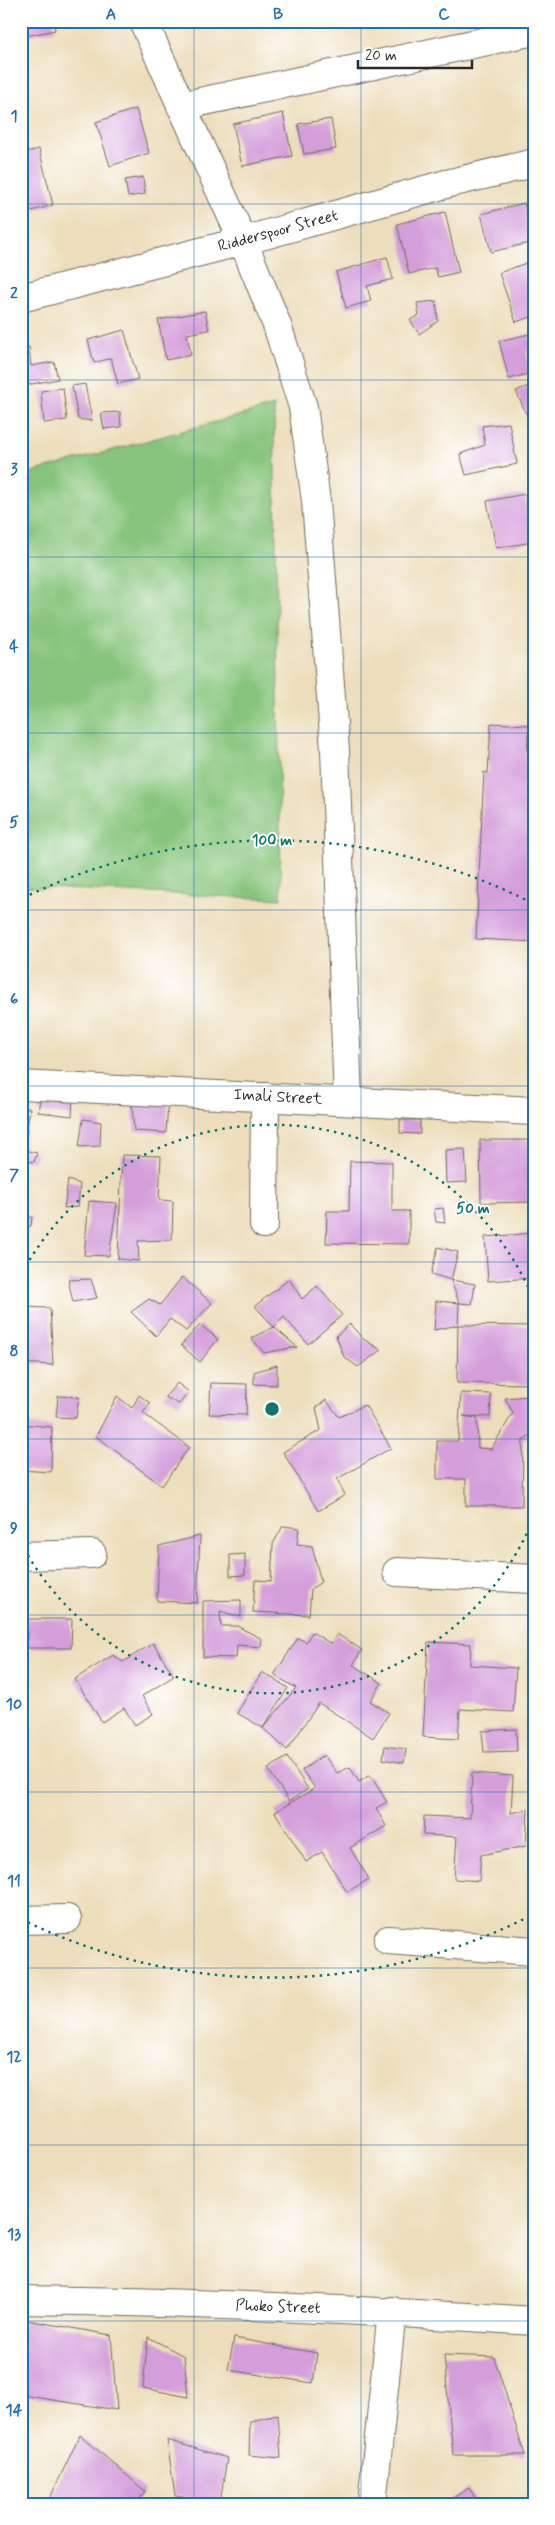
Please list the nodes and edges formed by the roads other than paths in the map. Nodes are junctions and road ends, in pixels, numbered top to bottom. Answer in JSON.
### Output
{"nodes":[{"id":1,"x":143,"y":21,"type":"edge"},
{"id":2,"x":534,"y":31,"type":"edge"},
{"id":3,"x":181,"y":106,"type":"junction"},
{"id":4,"x":534,"y":163,"type":"edge"},
{"id":5,"x":243,"y":241,"type":"junction"},
{"id":6,"x":21,"y":298,"type":"edge"},
{"id":7,"x":21,"y":1085,"type":"edge"},
{"id":8,"x":265,"y":1097,"type":"junction"},
{"id":9,"x":348,"y":1100,"type":"junction"},
{"id":10,"x":534,"y":1110,"type":"edge"},
{"id":11,"x":264,"y":1224,"type":"dead end"},
{"id":12,"x":92,"y":1554,"type":"dead end"},
{"id":13,"x":21,"y":1556,"type":"edge"},
{"id":14,"x":397,"y":1572,"type":"dead end"},
{"id":15,"x":534,"y":1580,"type":"edge"},
{"id":16,"x":67,"y":1919,"type":"dead end"},
{"id":17,"x":21,"y":1920,"type":"edge"},
{"id":18,"x":388,"y":1940,"type":"dead end"},
{"id":19,"x":534,"y":1951,"type":"edge"},
{"id":20,"x":21,"y":2300,"type":"edge"},
{"id":21,"x":392,"y":2311,"type":"junction"},
{"id":22,"x":534,"y":2321,"type":"edge"},
{"id":23,"x":372,"y":2504,"type":"edge"}],
"edges":[{"from":1,"to":3,"type":"street"},
{"from":2,"to":3,"type":"street"},
{"from":3,"to":5,"type":"street"},
{"from":4,"to":5,"type":"street","name":"Ridderspoor Street"},
{"from":5,"to":6,"type":"street","name":"Ridderspoor Street"},
{"from":5,"to":9,"type":"street"},
{"from":7,"to":8,"type":"street","name":"Imali Street"},
{"from":8,"to":9,"type":"street","name":"Imali Street"},
{"from":8,"to":11,"type":"street"},
{"from":9,"to":10,"type":"street","name":"Imali Street"},
{"from":12,"to":13,"type":"street"},
{"from":14,"to":15,"type":"street"},
{"from":16,"to":17,"type":"street"},
{"from":18,"to":19,"type":"street"},
{"from":20,"to":21,"type":"street","name":"Phoko Street"},
{"from":21,"to":22,"type":"street","name":"Phoko Street"},
{"from":21,"to":23,"type":"street"}]}
